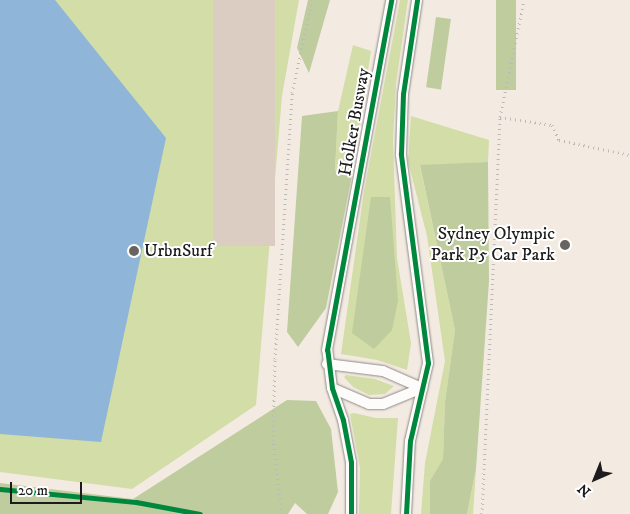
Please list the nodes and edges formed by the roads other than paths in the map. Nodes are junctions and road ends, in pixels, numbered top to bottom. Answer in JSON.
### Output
{"nodes":[{"id":1,"x":391,"y":0,"type":"edge"},
{"id":2,"x":417,"y":0,"type":"edge"},
{"id":3,"x":327,"y":364,"type":"junction"},
{"id":4,"x":332,"y":388,"type":"junction"},
{"id":5,"x":422,"y":388,"type":"junction"},
{"id":6,"x":351,"y":514,"type":"edge"},
{"id":7,"x":406,"y":514,"type":"edge"}],
"edges":[{"from":1,"to":3,"type":"lane","name":"Holker Busway"},
{"from":2,"to":5,"type":"lane"},
{"from":3,"to":4,"type":"lane","name":"Holker Busway"},
{"from":3,"to":5,"type":"lane"},
{"from":4,"to":5,"type":"lane"},
{"from":4,"to":6,"type":"lane","name":"Holker Busway"},
{"from":5,"to":7,"type":"lane"}]}
